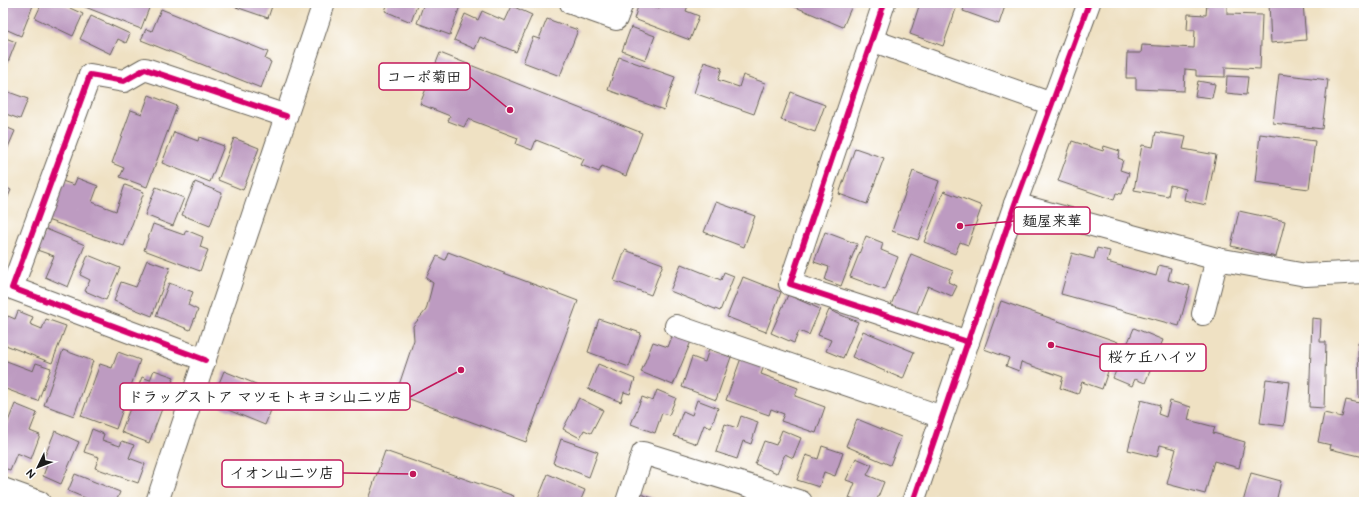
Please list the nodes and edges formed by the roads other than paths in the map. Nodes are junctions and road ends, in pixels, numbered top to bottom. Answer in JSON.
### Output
{"nodes":[{"id":1,"x":324,"y":3,"type":"edge"},
{"id":2,"x":571,"y":3,"type":"edge"},
{"id":3,"x":622,"y":3,"type":"edge"},
{"id":4,"x":884,"y":3,"type":"edge"},
{"id":5,"x":1089,"y":3,"type":"edge"},
{"id":6,"x":871,"y":40,"type":"junction"},
{"id":7,"x":1052,"y":104,"type":"junction"},
{"id":8,"x":286,"y":116,"type":"junction"},
{"id":9,"x":1016,"y":204,"type":"junction"},
{"id":10,"x":1217,"y":259,"type":"junction"},
{"id":11,"x":1364,"y":272,"type":"edge"},
{"id":12,"x":1203,"y":314,"type":"dead end"},
{"id":13,"x":676,"y":326,"type":"dead end"},
{"id":14,"x":968,"y":342,"type":"junction"},
{"id":15,"x":204,"y":360,"type":"junction"},
{"id":16,"x":942,"y":417,"type":"junction"},
{"id":17,"x":3,"y":489,"type":"edge"},
{"id":18,"x":39,"y":502,"type":"edge"},
{"id":19,"x":157,"y":502,"type":"edge"},
{"id":20,"x":627,"y":502,"type":"edge"},
{"id":21,"x":801,"y":502,"type":"edge"},
{"id":22,"x":913,"y":502,"type":"edge"}],
"edges":[{"from":1,"to":8,"type":"street"},
{"from":2,"to":3,"type":"street"},
{"from":4,"to":6,"type":"street"},
{"from":5,"to":7,"type":"street"},
{"from":6,"to":7,"type":"street"},
{"from":6,"to":14,"type":"street"},
{"from":7,"to":9,"type":"street"},
{"from":8,"to":15,"type":"street"},
{"from":8,"to":15,"type":"street"},
{"from":9,"to":10,"type":"street"},
{"from":9,"to":14,"type":"street"},
{"from":10,"to":11,"type":"street"},
{"from":10,"to":12,"type":"street"},
{"from":13,"to":16,"type":"street"},
{"from":14,"to":16,"type":"street"},
{"from":15,"to":19,"type":"street"},
{"from":16,"to":22,"type":"street"},
{"from":17,"to":18,"type":"street"},
{"from":20,"to":21,"type":"street"}]}
